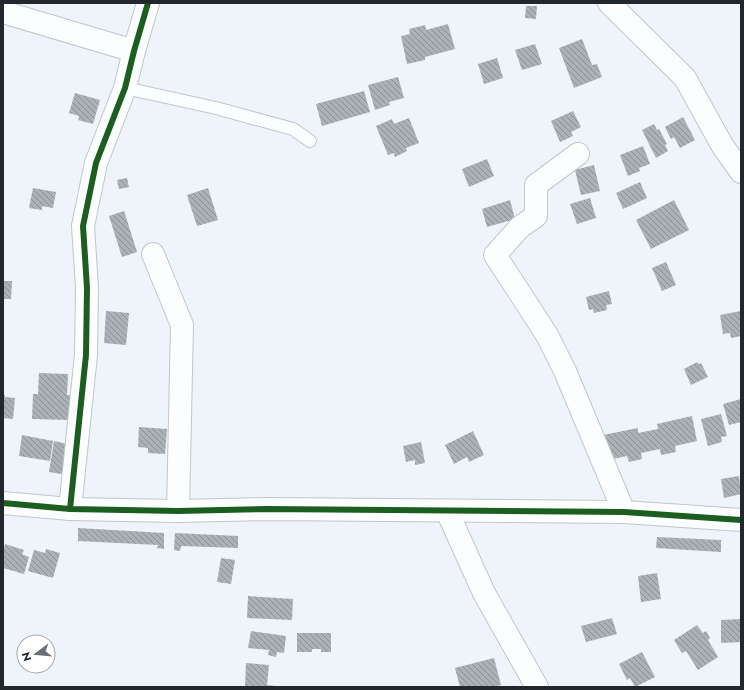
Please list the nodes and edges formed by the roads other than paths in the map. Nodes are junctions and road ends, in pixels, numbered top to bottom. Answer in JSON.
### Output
{"nodes":[{"id":1,"x":148,"y":3,"type":"edge"},
{"id":2,"x":609,"y":3,"type":"edge"},
{"id":3,"x":3,"y":12,"type":"edge"},
{"id":4,"x":134,"y":51,"type":"junction"},
{"id":5,"x":125,"y":88,"type":"junction"},
{"id":6,"x":310,"y":141,"type":"dead end"},
{"id":7,"x":578,"y":154,"type":"dead end"},
{"id":8,"x":741,"y":172,"type":"edge"},
{"id":9,"x":153,"y":254,"type":"dead end"},
{"id":10,"x":3,"y":503,"type":"edge"},
{"id":11,"x":70,"y":509,"type":"junction"},
{"id":12,"x":178,"y":511,"type":"junction"},
{"id":13,"x":447,"y":511,"type":"junction"},
{"id":14,"x":624,"y":512,"type":"junction"},
{"id":15,"x":741,"y":520,"type":"edge"},
{"id":16,"x":537,"y":687,"type":"edge"}],
"edges":[{"from":1,"to":4,"type":"street"},
{"from":2,"to":8,"type":"street"},
{"from":3,"to":4,"type":"street"},
{"from":4,"to":5,"type":"street"},
{"from":5,"to":6,"type":"lane"},
{"from":5,"to":11,"type":"street"},
{"from":7,"to":14,"type":"street"},
{"from":9,"to":12,"type":"street"},
{"from":10,"to":11,"type":"street"},
{"from":11,"to":12,"type":"street"},
{"from":12,"to":13,"type":"street"},
{"from":13,"to":14,"type":"street"},
{"from":13,"to":16,"type":"street"},
{"from":14,"to":15,"type":"street"}]}
